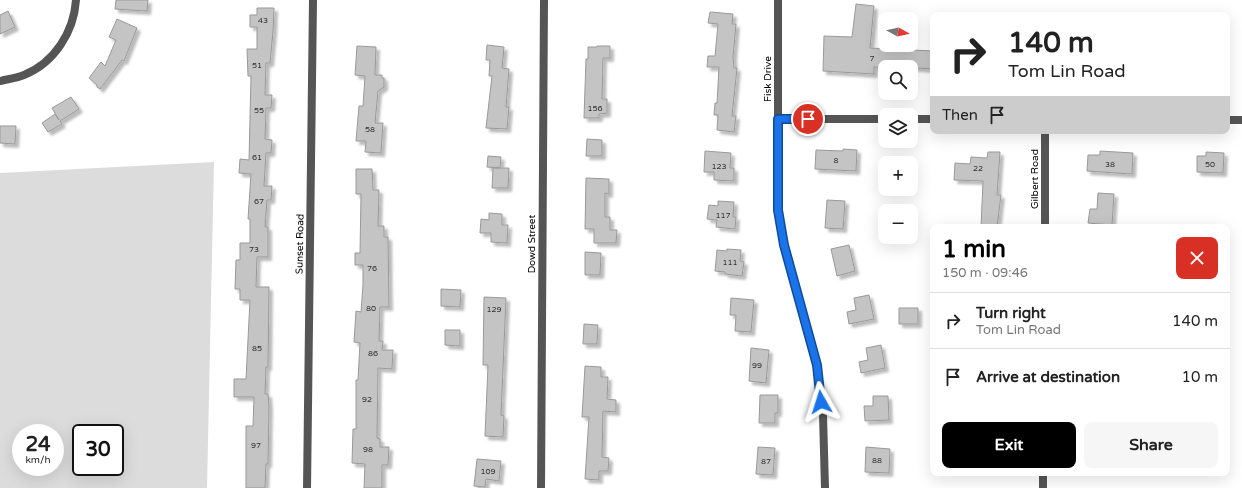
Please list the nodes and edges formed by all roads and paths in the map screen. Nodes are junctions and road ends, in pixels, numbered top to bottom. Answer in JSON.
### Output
{"nodes":[{"id":1,"x":76,"y":0,"type":"edge"},
{"id":2,"x":313,"y":0,"type":"edge"},
{"id":3,"x":544,"y":0,"type":"edge"},
{"id":4,"x":778,"y":0,"type":"edge"},
{"id":5,"x":0,"y":81,"type":"edge"},
{"id":6,"x":778,"y":119,"type":"junction"},
{"id":7,"x":878,"y":119,"type":"edge"},
{"id":8,"x":918,"y":119,"type":"edge"},
{"id":9,"x":930,"y":119,"type":"edge"},
{"id":10,"x":1230,"y":120,"type":"edge"},
{"id":11,"x":1242,"y":120,"type":"edge"},
{"id":12,"x":1045,"y":134,"type":"edge"},
{"id":13,"x":1045,"y":224,"type":"edge"},
{"id":14,"x":1043,"y":476,"type":"edge"},
{"id":15,"x":307,"y":488,"type":"edge"},
{"id":16,"x":541,"y":488,"type":"edge"},
{"id":17,"x":825,"y":488,"type":"edge"},
{"id":18,"x":1043,"y":488,"type":"edge"}],
"edges":[{"from":1,"to":5,"type":"street"},
{"from":2,"to":15,"type":"street","name":"Sunset Road"},
{"from":3,"to":16,"type":"street","name":"Dowd Street"},
{"from":4,"to":6,"type":"street","name":"Fisk Drive"},
{"from":6,"to":7,"type":"street"},
{"from":6,"to":17,"type":"street","name":"Fisk Drive"},
{"from":8,"to":9,"type":"street"},
{"from":10,"to":11,"type":"street"},
{"from":12,"to":13,"type":"street","name":"Gilbert Road"},
{"from":14,"to":18,"type":"street"}]}
